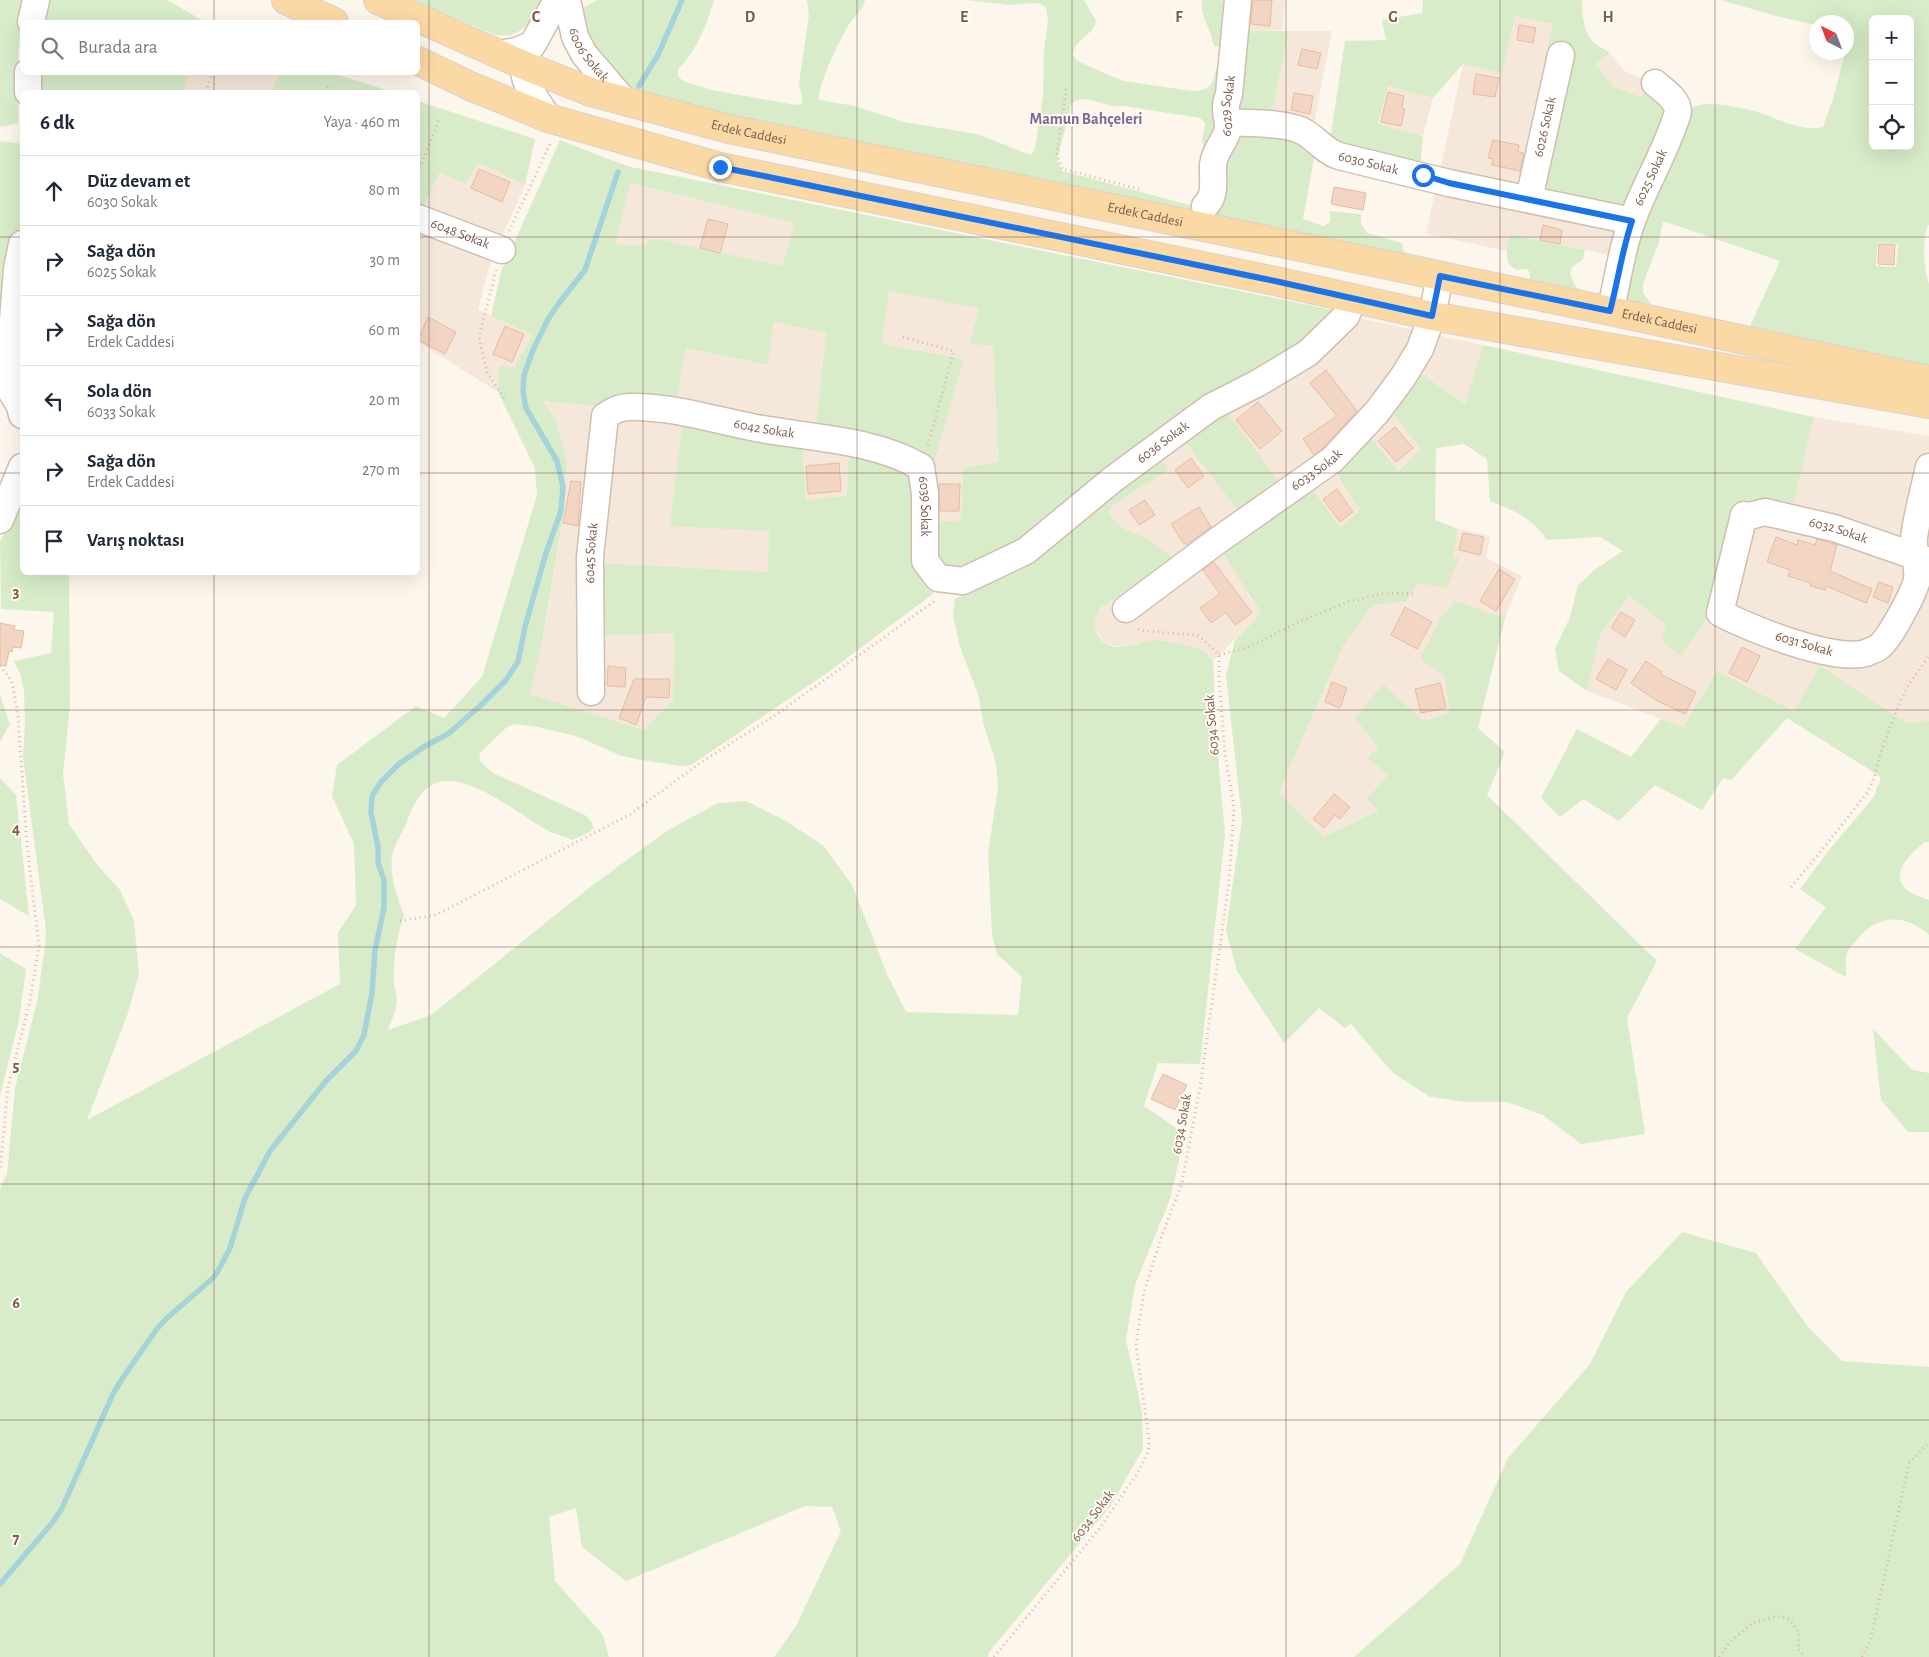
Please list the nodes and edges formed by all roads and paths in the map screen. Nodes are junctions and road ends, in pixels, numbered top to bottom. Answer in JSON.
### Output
{"nodes":[{"id":1,"x":36,"y":0,"type":"edge"},
{"id":2,"x":286,"y":0,"type":"edge"},
{"id":3,"x":378,"y":0,"type":"edge"},
{"id":4,"x":557,"y":0,"type":"edge"},
{"id":5,"x":567,"y":0,"type":"edge"},
{"id":6,"x":1238,"y":0,"type":"edge"},
{"id":7,"x":31,"y":20,"type":"edge"},
{"id":8,"x":330,"y":20,"type":"edge"},
{"id":9,"x":576,"y":39,"type":"junction"},
{"id":10,"x":533,"y":46,"type":"junction"},
{"id":11,"x":1561,"y":55,"type":"dead end"},
{"id":12,"x":420,"y":62,"type":"edge"},
{"id":13,"x":28,"y":75,"type":"edge"},
{"id":14,"x":211,"y":75,"type":"edge"},
{"id":15,"x":562,"y":80,"type":"junction"},
{"id":16,"x":1656,"y":83,"type":"dead end"},
{"id":17,"x":328,"y":86,"type":"dead end"},
{"id":18,"x":1066,"y":89,"type":"dead end"},
{"id":19,"x":28,"y":90,"type":"edge"},
{"id":20,"x":207,"y":90,"type":"edge"},
{"id":21,"x":326,"y":90,"type":"edge"},
{"id":22,"x":624,"y":101,"type":"junction"},
{"id":23,"x":548,"y":118,"type":"junction"},
{"id":24,"x":438,"y":119,"type":"dead end"},
{"id":25,"x":1229,"y":122,"type":"junction"},
{"id":26,"x":420,"y":168,"type":"edge"},
{"id":27,"x":1148,"y":191,"type":"dead end"},
{"id":28,"x":1529,"y":199,"type":"junction"},
{"id":29,"x":1205,"y":206,"type":"dead end"},
{"id":30,"x":420,"y":219,"type":"edge"},
{"id":31,"x":1632,"y":221,"type":"junction"},
{"id":32,"x":502,"y":250,"type":"dead end"},
{"id":33,"x":20,"y":254,"type":"edge"},
{"id":34,"x":1440,"y":276,"type":"junction"},
{"id":35,"x":1353,"y":299,"type":"junction"},
{"id":36,"x":1610,"y":311,"type":"junction"},
{"id":37,"x":1432,"y":316,"type":"junction"},
{"id":38,"x":902,"y":337,"type":"dead end"},
{"id":39,"x":1929,"y":380,"type":"edge"},
{"id":40,"x":1929,"y":404,"type":"edge"},
{"id":41,"x":20,"y":406,"type":"edge"},
{"id":42,"x":605,"y":416,"type":"joint"},
{"id":43,"x":1929,"y":466,"type":"edge"},
{"id":44,"x":922,"y":467,"type":"junction"},
{"id":45,"x":20,"y":472,"type":"edge"},
{"id":46,"x":0,"y":520,"type":"edge"},
{"id":47,"x":1922,"y":559,"type":"edge"},
{"id":48,"x":963,"y":581,"type":"junction"},
{"id":49,"x":1415,"y":594,"type":"dead end"},
{"id":50,"x":1126,"y":609,"type":"joint"},
{"id":51,"x":1720,"y":613,"type":"joint"},
{"id":52,"x":1219,"y":656,"type":"junction"},
{"id":53,"x":1929,"y":656,"type":"edge"},
{"id":54,"x":0,"y":666,"type":"edge"},
{"id":55,"x":591,"y":692,"type":"dead end"},
{"id":56,"x":1791,"y":887,"type":"dead end"},
{"id":57,"x":400,"y":921,"type":"dead end"},
{"id":58,"x":0,"y":1171,"type":"edge"},
{"id":59,"x":1929,"y":1442,"type":"edge"},
{"id":60,"x":994,"y":1657,"type":"edge"},
{"id":61,"x":1719,"y":1657,"type":"edge"},
{"id":62,"x":1804,"y":1657,"type":"edge"},
{"id":63,"x":1862,"y":1657,"type":"edge"}],
"edges":[{"from":1,"to":7,"type":"lane"},
{"from":2,"to":8,"type":"main road"},
{"from":3,"to":10,"type":"main road","name":"Erdek Caddesi"},
{"from":4,"to":10,"type":"lane"},
{"from":5,"to":9,"type":"lane","name":"6006 Sokak"},
{"from":6,"to":25,"type":"lane","name":"6029 Sokak"},
{"from":9,"to":10,"type":"lane"},
{"from":9,"to":15,"type":"lane"},
{"from":9,"to":22,"type":"lane","name":"6006 Sokak"},
{"from":10,"to":15,"type":"main road","name":"Erdek Caddesi"},
{"from":10,"to":23,"type":"lane"},
{"from":11,"to":28,"type":"lane","name":"6026 Sokak"},
{"from":12,"to":23,"type":"main road"},
{"from":13,"to":19,"type":"lane"},
{"from":14,"to":20,"type":"path"},
{"from":15,"to":22,"type":"main road","name":"Erdek Caddesi"},
{"from":15,"to":23,"type":"lane"},
{"from":16,"to":31,"type":"lane","name":"6025 Sokak"},
{"from":17,"to":21,"type":"path"},
{"from":18,"to":27,"type":"path"},
{"from":22,"to":34,"type":"main road","name":"Erdek Caddesi"},
{"from":23,"to":35,"type":"main road"},
{"from":24,"to":26,"type":"path"},
{"from":25,"to":28,"type":"lane","name":"6030 Sokak"},
{"from":25,"to":29,"type":"lane","name":"6029 Sokak"},
{"from":28,"to":31,"type":"lane","name":"6030 Sokak"},
{"from":30,"to":32,"type":"lane","name":"6048 Sokak"},
{"from":31,"to":36,"type":"lane","name":"6025 Sokak"},
{"from":33,"to":41,"type":"lane"},
{"from":34,"to":36,"type":"main road","name":"Erdek Caddesi"},
{"from":34,"to":37,"type":"lane","name":"6033 Sokak"},
{"from":35,"to":37,"type":"main road"},
{"from":35,"to":48,"type":"lane","name":"6036 Sokak"},
{"from":36,"to":39,"type":"main road","name":"Erdek Caddesi"},
{"from":37,"to":40,"type":"main road"},
{"from":37,"to":50,"type":"lane","name":"6033 Sokak"},
{"from":38,"to":44,"type":"path","name":"6039 Sokak"},
{"from":42,"to":44,"type":"lane","name":"6042 Sokak"},
{"from":42,"to":55,"type":"lane","name":"6045 Sokak"},
{"from":43,"to":47,"type":"lane","name":"6031 Sokak"},
{"from":44,"to":48,"type":"lane","name":"6039 Sokak"},
{"from":45,"to":46,"type":"lane"},
{"from":47,"to":51,"type":"lane","name":"6031 Sokak"},
{"from":47,"to":51,"type":"lane","name":"6032 Sokak"},
{"from":48,"to":57,"type":"path"},
{"from":49,"to":52,"type":"path"},
{"from":50,"to":52,"type":"path"},
{"from":52,"to":60,"type":"path","name":"6034 Sokak"},
{"from":53,"to":56,"type":"path"},
{"from":54,"to":58,"type":"path"},
{"from":59,"to":63,"type":"path"},
{"from":61,"to":62,"type":"path"}]}
